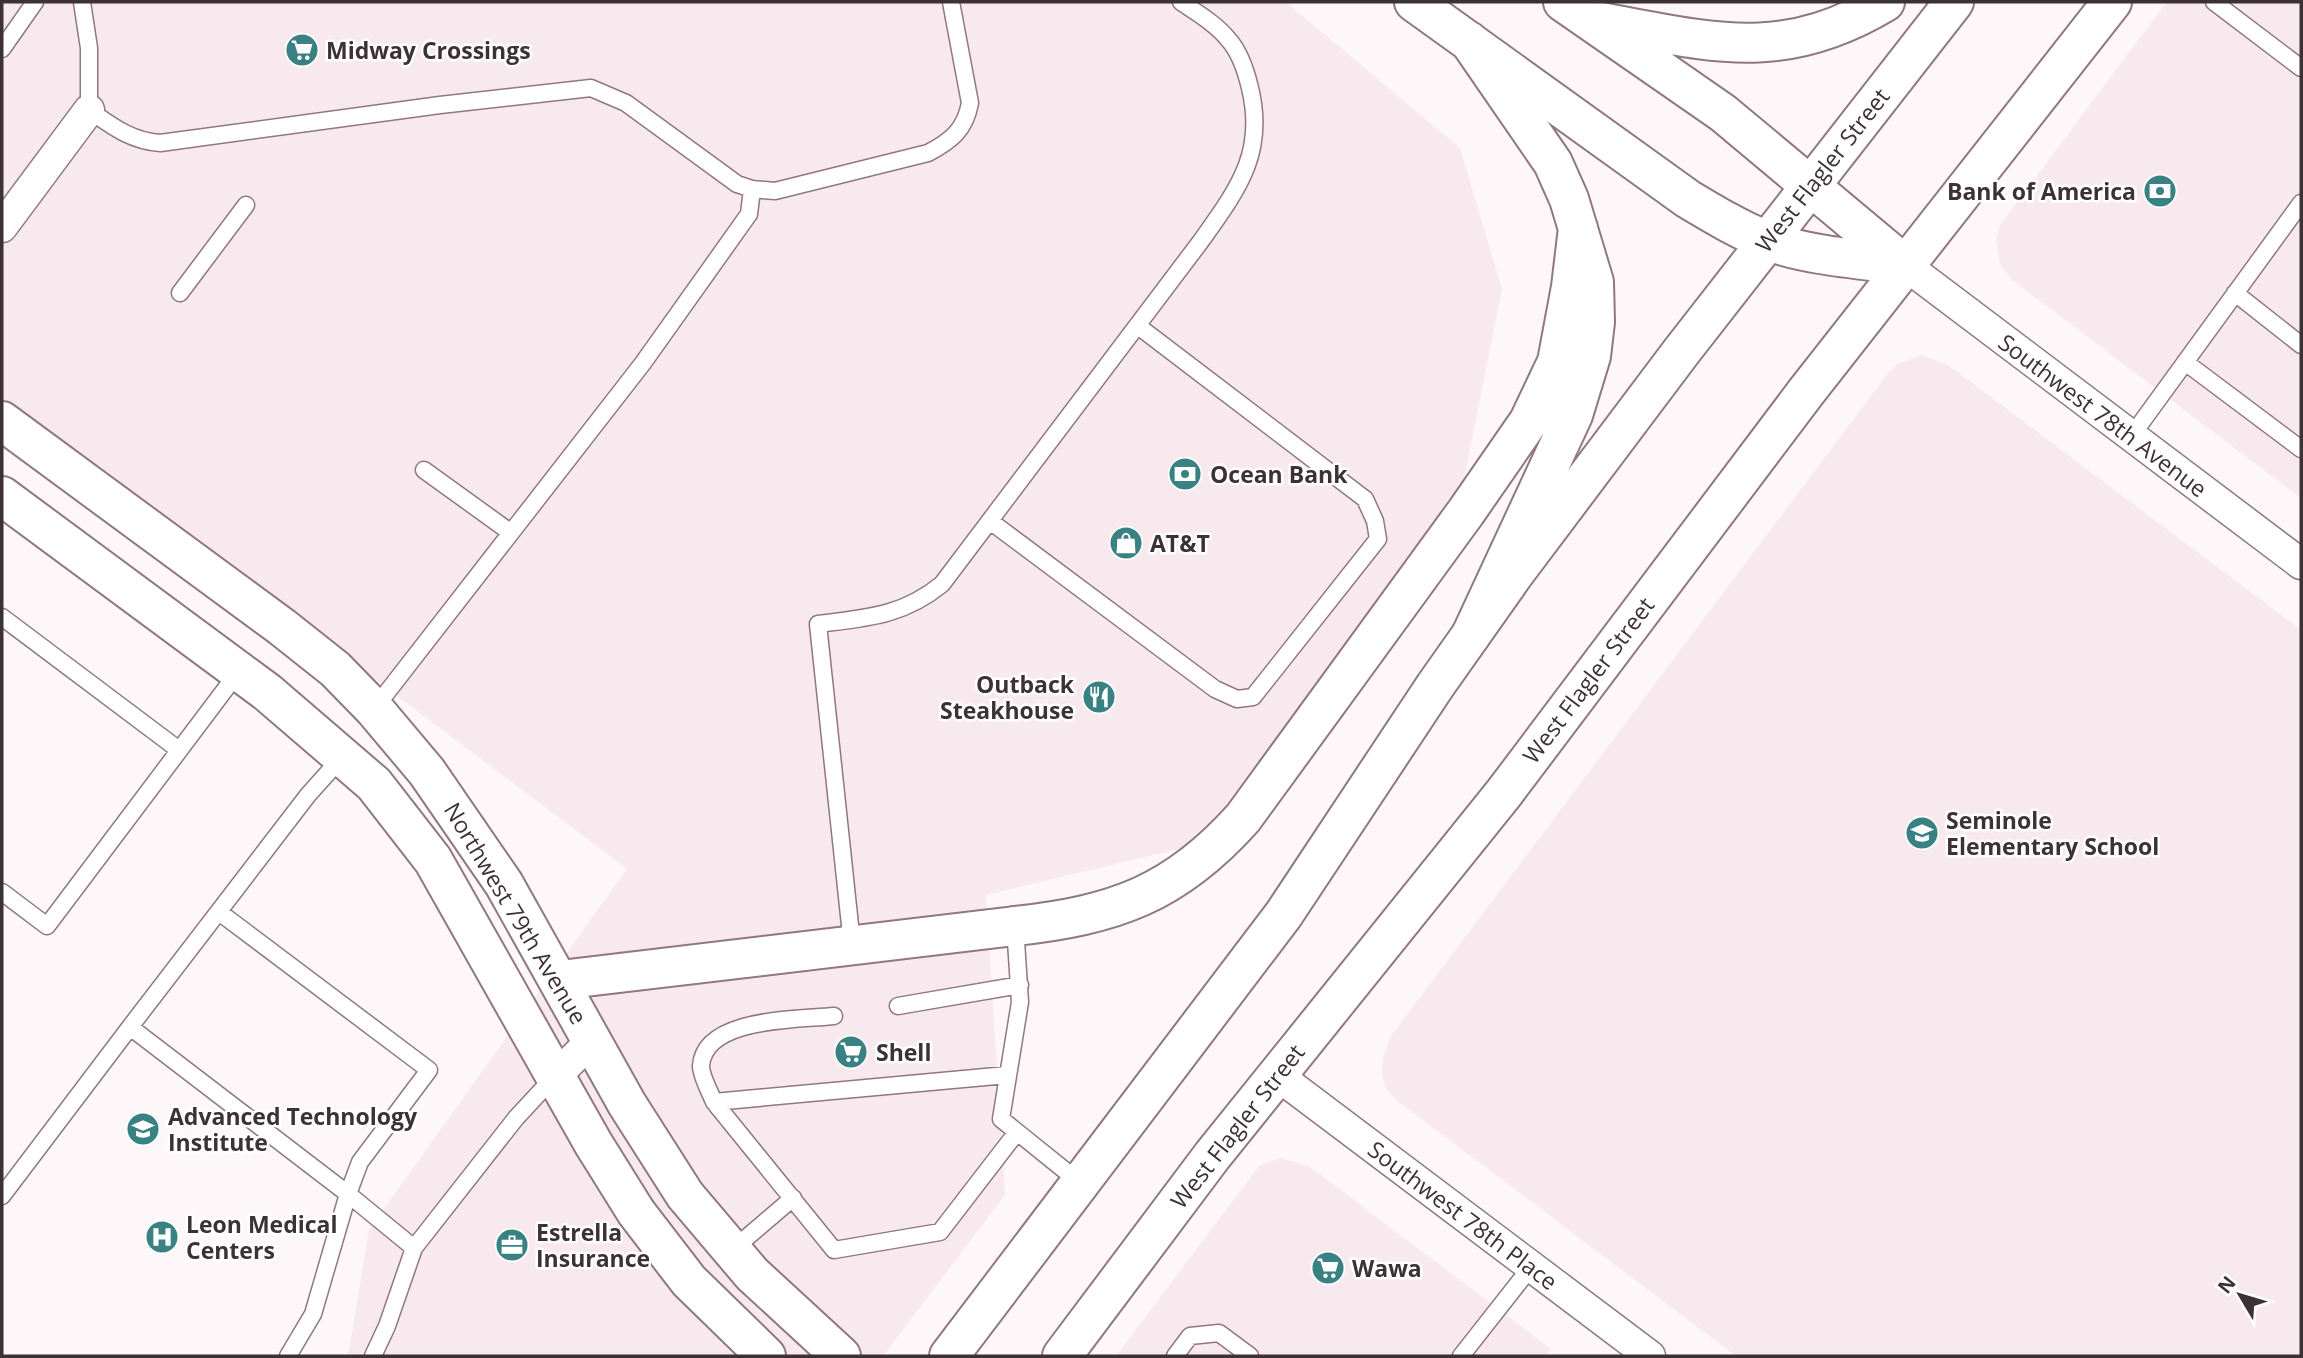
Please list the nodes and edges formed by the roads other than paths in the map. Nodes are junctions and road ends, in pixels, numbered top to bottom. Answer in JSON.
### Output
{"nodes":[{"id":1,"x":34,"y":2,"type":"edge"},
{"id":2,"x":82,"y":2,"type":"edge"},
{"id":3,"x":951,"y":2,"type":"edge"},
{"id":4,"x":1181,"y":2,"type":"edge"},
{"id":5,"x":1414,"y":2,"type":"edge"},
{"id":6,"x":1885,"y":2,"type":"edge"},
{"id":7,"x":1954,"y":2,"type":"edge"},
{"id":8,"x":2112,"y":2,"type":"edge"},
{"id":9,"x":2214,"y":2,"type":"edge"},
{"id":10,"x":1577,"y":11,"type":"edge"},
{"id":11,"x":1469,"y":41,"type":"junction"},
{"id":12,"x":2,"y":49,"type":"edge"},
{"id":13,"x":2301,"y":68,"type":"edge"},
{"id":14,"x":89,"y":110,"type":"junction"},
{"id":15,"x":1811,"y":185,"type":"junction"},
{"id":16,"x":752,"y":189,"type":"junction"},
{"id":17,"x":2301,"y":203,"type":"edge"},
{"id":18,"x":246,"y":205,"type":"dead end"},
{"id":19,"x":2,"y":227,"type":"edge"},
{"id":20,"x":1578,"y":228,"type":"junction"},
{"id":21,"x":1767,"y":241,"type":"junction"},
{"id":22,"x":1905,"y":265,"type":"junction"},
{"id":23,"x":180,"y":293,"type":"dead end"},
{"id":24,"x":2235,"y":293,"type":"junction"},
{"id":25,"x":1138,"y":326,"type":"junction"},
{"id":26,"x":2301,"y":345,"type":"edge"},
{"id":27,"x":2185,"y":362,"type":"junction"},
{"id":28,"x":2,"y":421,"type":"edge"},
{"id":29,"x":2130,"y":438,"type":"junction"},
{"id":30,"x":2301,"y":449,"type":"edge"},
{"id":31,"x":424,"y":470,"type":"dead end"},
{"id":32,"x":2,"y":496,"type":"edge"},
{"id":33,"x":990,"y":521,"type":"junction"},
{"id":34,"x":510,"y":532,"type":"junction"},
{"id":35,"x":2301,"y":564,"type":"edge"},
{"id":36,"x":2,"y":617,"type":"edge"},
{"id":37,"x":1471,"y":635,"type":"junction"},
{"id":38,"x":239,"y":671,"type":"junction"},
{"id":39,"x":374,"y":709,"type":"junction"},
{"id":40,"x":179,"y":750,"type":"junction"},
{"id":41,"x":344,"y":755,"type":"junction"},
{"id":42,"x":2,"y":892,"type":"edge"},
{"id":43,"x":219,"y":912,"type":"junction"},
{"id":44,"x":1015,"y":926,"type":"junction"},
{"id":45,"x":852,"y":944,"type":"junction"},
{"id":46,"x":560,"y":980,"type":"junction"},
{"id":47,"x":1020,"y":985,"type":"junction"},
{"id":48,"x":898,"y":1006,"type":"dead end"},
{"id":49,"x":834,"y":1016,"type":"dead end"},
{"id":50,"x":130,"y":1027,"type":"junction"},
{"id":51,"x":593,"y":1039,"type":"junction"},
{"id":52,"x":1007,"y":1075,"type":"junction"},
{"id":53,"x":1276,"y":1075,"type":"junction"},
{"id":54,"x":556,"y":1076,"type":"junction"},
{"id":55,"x":714,"y":1102,"type":"junction"},
{"id":56,"x":1017,"y":1132,"type":"junction"},
{"id":57,"x":1078,"y":1181,"type":"junction"},
{"id":58,"x":348,"y":1194,"type":"junction"},
{"id":59,"x":2,"y":1196,"type":"edge"},
{"id":60,"x":793,"y":1198,"type":"junction"},
{"id":61,"x":414,"y":1248,"type":"junction"},
{"id":62,"x":730,"y":1252,"type":"junction"},
{"id":63,"x":1531,"y":1267,"type":"junction"},
{"id":64,"x":288,"y":1356,"type":"edge"},
{"id":65,"x":373,"y":1356,"type":"edge"},
{"id":66,"x":766,"y":1356,"type":"edge"},
{"id":67,"x":841,"y":1356,"type":"edge"},
{"id":68,"x":949,"y":1356,"type":"edge"},
{"id":69,"x":1062,"y":1356,"type":"edge"},
{"id":70,"x":1175,"y":1356,"type":"edge"},
{"id":71,"x":1250,"y":1356,"type":"edge"},
{"id":72,"x":1461,"y":1356,"type":"edge"},
{"id":73,"x":1650,"y":1356,"type":"edge"}],
"edges":[{"from":1,"to":12,"type":"lane"},
{"from":2,"to":14,"type":"lane"},
{"from":3,"to":16,"type":"lane"},
{"from":4,"to":25,"type":"lane"},
{"from":5,"to":11,"type":"main road"},
{"from":6,"to":10,"type":"main road"},
{"from":7,"to":15,"type":"main road","name":"West Flagler Street"},
{"from":8,"to":22,"type":"main road","name":"West Flagler Street"},
{"from":9,"to":13,"type":"lane"},
{"from":10,"to":15,"type":"main road"},
{"from":11,"to":20,"type":"main road"},
{"from":11,"to":21,"type":"main road"},
{"from":14,"to":16,"type":"lane"},
{"from":14,"to":19,"type":"street"},
{"from":15,"to":21,"type":"main road","name":"West Flagler Street"},
{"from":15,"to":22,"type":"main road"},
{"from":16,"to":34,"type":"lane"},
{"from":17,"to":24,"type":"lane"},
{"from":18,"to":23,"type":"lane"},
{"from":20,"to":37,"type":"main road"},
{"from":20,"to":44,"type":"main road"},
{"from":21,"to":22,"type":"main road"},
{"from":21,"to":37,"type":"main road","name":"West Flagler Street"},
{"from":22,"to":29,"type":"street","name":"Southwest 78th Avenue"},
{"from":22,"to":53,"type":"main road","name":"West Flagler Street"},
{"from":24,"to":26,"type":"lane"},
{"from":24,"to":27,"type":"lane"},
{"from":25,"to":33,"type":"lane"},
{"from":25,"to":33,"type":"lane"},
{"from":27,"to":29,"type":"lane"},
{"from":27,"to":30,"type":"lane"},
{"from":28,"to":39,"type":"main road","name":"Northwest 79th Avenue"},
{"from":29,"to":35,"type":"street","name":"Southwest 78th Avenue"},
{"from":31,"to":34,"type":"lane"},
{"from":32,"to":38,"type":"main road","name":"Northwest 79th Avenue"},
{"from":33,"to":45,"type":"lane"},
{"from":34,"to":39,"type":"lane"},
{"from":36,"to":40,"type":"lane"},
{"from":37,"to":57,"type":"main road","name":"West Flagler Street"},
{"from":38,"to":40,"type":"lane"},
{"from":38,"to":41,"type":"main road","name":"Northwest 79th Avenue"},
{"from":39,"to":46,"type":"main road","name":"Northwest 79th Avenue"},
{"from":40,"to":42,"type":"lane"},
{"from":41,"to":43,"type":"lane"},
{"from":41,"to":54,"type":"main road","name":"Northwest 79th Avenue"},
{"from":43,"to":50,"type":"lane"},
{"from":43,"to":58,"type":"lane"},
{"from":44,"to":45,"type":"main road"},
{"from":44,"to":47,"type":"lane"},
{"from":45,"to":46,"type":"main road"},
{"from":46,"to":51,"type":"main road","name":"Northwest 79th Avenue"},
{"from":47,"to":48,"type":"lane"},
{"from":47,"to":52,"type":"lane"},
{"from":49,"to":55,"type":"lane"},
{"from":50,"to":58,"type":"lane"},
{"from":50,"to":59,"type":"lane"},
{"from":51,"to":54,"type":"street"},
{"from":51,"to":62,"type":"main road","name":"Northwest 79th Avenue"},
{"from":52,"to":55,"type":"lane"},
{"from":52,"to":56,"type":"lane"},
{"from":53,"to":63,"type":"street","name":"Southwest 78th Place"},
{"from":53,"to":69,"type":"main road","name":"West Flagler Street"},
{"from":54,"to":61,"type":"lane"},
{"from":54,"to":66,"type":"main road","name":"Northwest 79th Avenue"},
{"from":55,"to":60,"type":"lane"},
{"from":56,"to":57,"type":"lane"},
{"from":56,"to":60,"type":"lane"},
{"from":57,"to":68,"type":"main road","name":"West Flagler Street"},
{"from":58,"to":61,"type":"lane"},
{"from":58,"to":64,"type":"lane"},
{"from":60,"to":62,"type":"lane"},
{"from":61,"to":65,"type":"lane"},
{"from":62,"to":67,"type":"main road","name":"Northwest 79th Avenue"},
{"from":63,"to":72,"type":"lane"},
{"from":63,"to":73,"type":"street","name":"Southwest 78th Place"},
{"from":70,"to":71,"type":"lane"}]}
